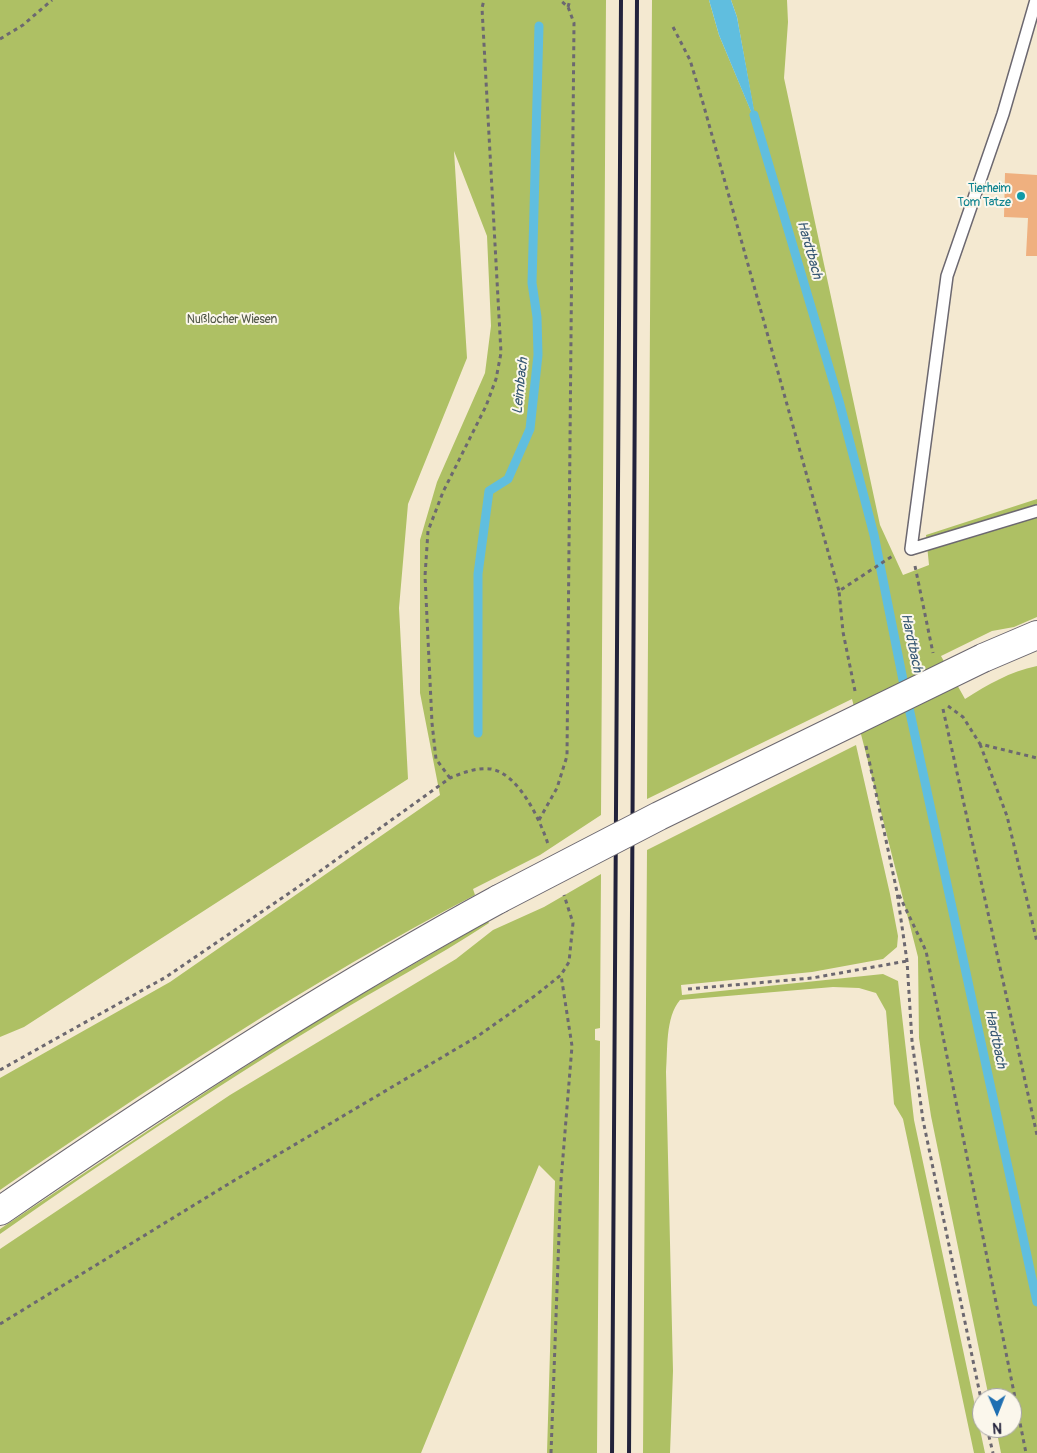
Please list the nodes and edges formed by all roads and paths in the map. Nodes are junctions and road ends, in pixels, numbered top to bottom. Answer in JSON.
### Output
{"nodes":[{"id":1,"x":52,"y":0,"type":"edge"},
{"id":2,"x":484,"y":0,"type":"edge"},
{"id":3,"x":560,"y":0,"type":"edge"},
{"id":4,"x":570,"y":0,"type":"edge"},
{"id":5,"x":1036,"y":0,"type":"edge"},
{"id":6,"x":568,"y":7,"type":"junction"},
{"id":7,"x":673,"y":27,"type":"dead end"},
{"id":8,"x":0,"y":40,"type":"edge"},
{"id":9,"x":1037,"y":511,"type":"edge"},
{"id":10,"x":912,"y":550,"type":"junction"},
{"id":11,"x":890,"y":557,"type":"dead end"},
{"id":12,"x":839,"y":591,"type":"junction"},
{"id":13,"x":1037,"y":635,"type":"edge"},
{"id":14,"x":934,"y":655,"type":"dead end"},
{"id":15,"x":856,"y":696,"type":"dead end"},
{"id":16,"x":866,"y":743,"type":"dead end"},
{"id":17,"x":980,"y":744,"type":"junction"},
{"id":18,"x":1037,"y":758,"type":"edge"},
{"id":19,"x":450,"y":778,"type":"junction"},
{"id":20,"x":539,"y":821,"type":"junction"},
{"id":21,"x":550,"y":850,"type":"dead end"},
{"id":22,"x":561,"y":887,"type":"dead end"},
{"id":23,"x":897,"y":892,"type":"junction"},
{"id":24,"x":1037,"y":942,"type":"edge"},
{"id":25,"x":907,"y":961,"type":"junction"},
{"id":26,"x":561,"y":976,"type":"junction"},
{"id":27,"x":688,"y":989,"type":"dead end"},
{"id":28,"x":0,"y":1070,"type":"edge"},
{"id":29,"x":1037,"y":1135,"type":"edge"},
{"id":30,"x":0,"y":1211,"type":"edge"},
{"id":31,"x":0,"y":1324,"type":"edge"},
{"id":32,"x":979,"y":1388,"type":"edge"},
{"id":33,"x":990,"y":1438,"type":"edge"},
{"id":34,"x":551,"y":1453,"type":"edge"},
{"id":35,"x":993,"y":1453,"type":"edge"},
{"id":36,"x":1026,"y":1453,"type":"edge"}],
"edges":[{"from":1,"to":8,"type":"path"},
{"from":2,"to":19,"type":"path"},
{"from":3,"to":6,"type":"path"},
{"from":4,"to":6,"type":"path"},
{"from":5,"to":10,"type":"lane"},
{"from":6,"to":20,"type":"path"},
{"from":7,"to":12,"type":"path"},
{"from":9,"to":10,"type":"lane"},
{"from":10,"to":14,"type":"path"},
{"from":11,"to":12,"type":"path"},
{"from":12,"to":15,"type":"path"},
{"from":13,"to":30,"type":"street","bridge":true},
{"from":16,"to":23,"type":"path"},
{"from":17,"to":18,"type":"path"},
{"from":17,"to":24,"type":"path"},
{"from":17,"to":29,"type":"path"},
{"from":19,"to":20,"type":"path"},
{"from":19,"to":28,"type":"path"},
{"from":20,"to":21,"type":"path"},
{"from":22,"to":26,"type":"path"},
{"from":23,"to":25,"type":"path"},
{"from":23,"to":36,"type":"path"},
{"from":25,"to":27,"type":"path"},
{"from":25,"to":32,"type":"path"},
{"from":26,"to":31,"type":"path"},
{"from":26,"to":34,"type":"path"},
{"from":33,"to":35,"type":"path"}]}
